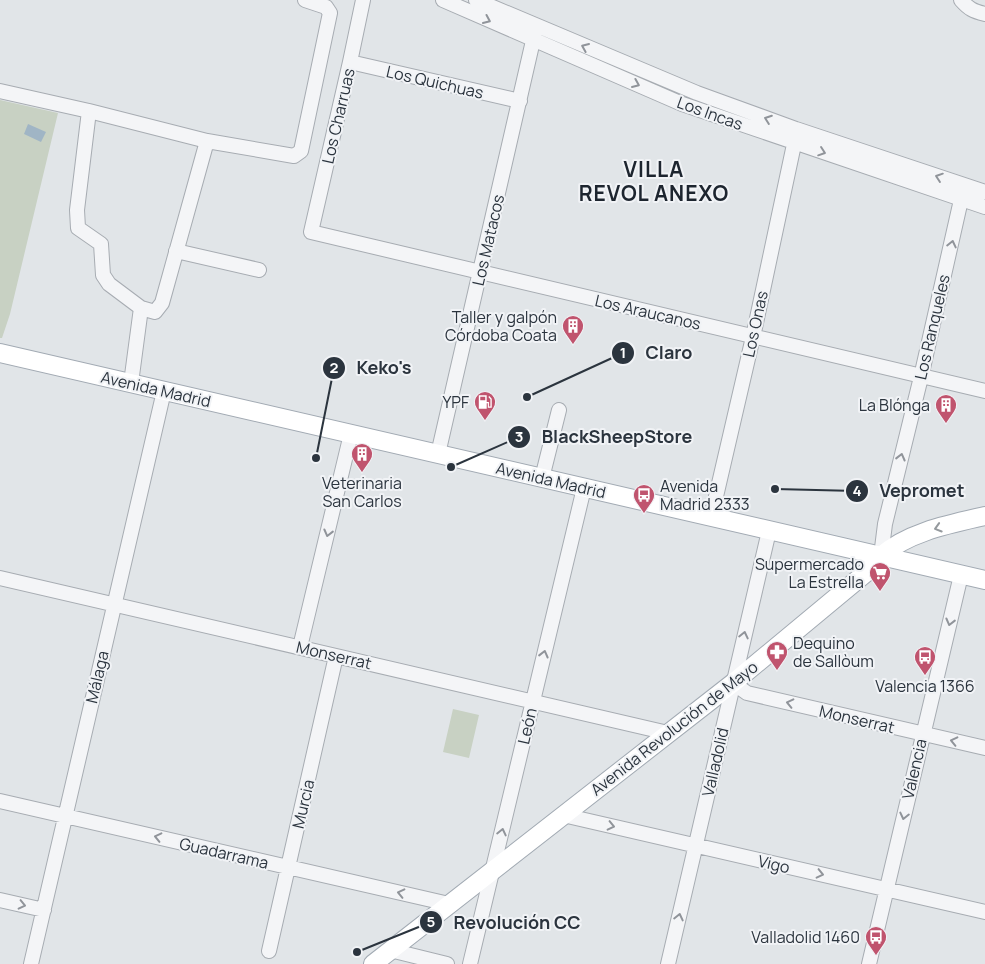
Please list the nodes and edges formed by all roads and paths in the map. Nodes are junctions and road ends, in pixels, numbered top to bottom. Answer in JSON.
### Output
{"nodes":[{"id":1,"x":305,"y":0,"type":"edge"},
{"id":2,"x":362,"y":0,"type":"edge"},
{"id":3,"x":443,"y":0,"type":"edge"},
{"id":4,"x":476,"y":0,"type":"edge"},
{"id":5,"x":961,"y":0,"type":"edge"},
{"id":6,"x":985,"y":14,"type":"edge"},
{"id":7,"x":535,"y":33,"type":"junction"},
{"id":8,"x":350,"y":62,"type":"junction"},
{"id":9,"x":0,"y":91,"type":"edge"},
{"id":10,"x":520,"y":101,"type":"junction"},
{"id":11,"x":89,"y":111,"type":"junction"},
{"id":12,"x":796,"y":136,"type":"junction"},
{"id":13,"x":207,"y":141,"type":"junction"},
{"id":14,"x":964,"y":185,"type":"junction"},
{"id":15,"x":985,"y":192,"type":"edge"},
{"id":16,"x":962,"y":199,"type":"junction"},
{"id":17,"x":985,"y":207,"type":"edge"},
{"id":18,"x":311,"y":232,"type":"joint"},
{"id":19,"x":176,"y":251,"type":"junction"},
{"id":20,"x":258,"y":270,"type":"dead end"},
{"id":21,"x":480,"y":272,"type":"junction"},
{"id":22,"x":141,"y":308,"type":"junction"},
{"id":23,"x":753,"y":337,"type":"junction"},
{"id":24,"x":0,"y":353,"type":"edge"},
{"id":25,"x":921,"y":377,"type":"junction"},
{"id":26,"x":131,"y":383,"type":"junction"},
{"id":27,"x":164,"y":391,"type":"junction"},
{"id":28,"x":985,"y":391,"type":"edge"},
{"id":29,"x":559,"y":410,"type":"dead end"},
{"id":30,"x":351,"y":434,"type":"junction"},
{"id":31,"x":438,"y":454,"type":"junction"},
{"id":32,"x":542,"y":478,"type":"junction"},
{"id":33,"x":584,"y":488,"type":"junction"},
{"id":34,"x":985,"y":516,"type":"edge"},
{"id":35,"x":711,"y":518,"type":"junction"},
{"id":36,"x":769,"y":531,"type":"junction"},
{"id":37,"x":880,"y":556,"type":"junction"},
{"id":38,"x":961,"y":575,"type":"junction"},
{"id":39,"x":0,"y":578,"type":"edge"},
{"id":40,"x":985,"y":580,"type":"edge"},
{"id":41,"x":114,"y":604,"type":"junction"},
{"id":42,"x":300,"y":647,"type":"junction"},
{"id":43,"x":336,"y":656,"type":"junction"},
{"id":44,"x":733,"y":683,"type":"junction"},
{"id":45,"x":533,"y":701,"type":"junction"},
{"id":46,"x":668,"y":733,"type":"junction"},
{"id":47,"x":923,"y":734,"type":"junction"},
{"id":48,"x":985,"y":748,"type":"edge"},
{"id":49,"x":0,"y":801,"type":"edge"},
{"id":50,"x":563,"y":815,"type":"junction"},
{"id":51,"x":65,"y":816,"type":"junction"},
{"id":52,"x":695,"y":845,"type":"junction"},
{"id":53,"x":288,"y":867,"type":"junction"},
{"id":54,"x":492,"y":870,"type":"junction"},
{"id":55,"x":886,"y":890,"type":"junction"},
{"id":56,"x":0,"y":900,"type":"edge"},
{"id":57,"x":449,"y":904,"type":"junction"},
{"id":58,"x":44,"y":910,"type":"junction"},
{"id":59,"x":985,"y":912,"type":"edge"},
{"id":60,"x":390,"y":950,"type":"junction"},
{"id":61,"x":269,"y":951,"type":"dead end"},
{"id":62,"x":31,"y":964,"type":"edge"},
{"id":63,"x":373,"y":964,"type":"edge"},
{"id":64,"x":448,"y":964,"type":"edge"},
{"id":65,"x":470,"y":964,"type":"edge"},
{"id":66,"x":668,"y":964,"type":"edge"},
{"id":67,"x":868,"y":964,"type":"edge"}],
"edges":[{"from":1,"to":13,"type":"street"},
{"from":2,"to":8,"type":"street","name":"Los Charruas"},
{"from":3,"to":7,"type":"street","name":"Los Incas","one_way":true},
{"from":4,"to":7,"type":"street","name":"Los Incas"},
{"from":5,"to":6,"type":"street"},
{"from":7,"to":10,"type":"street","name":"Los Matacos"},
{"from":7,"to":12,"type":"street","name":"Los Incas"},
{"from":8,"to":10,"type":"street","name":"Los Quichuas"},
{"from":8,"to":18,"type":"street","name":"Los Charruas"},
{"from":9,"to":11,"type":"street"},
{"from":10,"to":21,"type":"street","name":"Los Matacos"},
{"from":11,"to":13,"type":"street"},
{"from":11,"to":22,"type":"street"},
{"from":14,"to":12,"type":"street","name":"Los Incas","one_way":true},
{"from":12,"to":16,"type":"street","name":"Los Incas","one_way":true},
{"from":12,"to":23,"type":"street","name":"Los Onas"},
{"from":13,"to":19,"type":"street"},
{"from":14,"to":15,"type":"street","name":"Los Incas"},
{"from":14,"to":16,"type":"street","name":"Los Ranqueles"},
{"from":16,"to":17,"type":"street","name":"Los Incas"},
{"from":25,"to":16,"type":"street","name":"Los Ranqueles","one_way":true},
{"from":18,"to":21,"type":"street","name":"Los Araucanos"},
{"from":19,"to":20,"type":"street"},
{"from":19,"to":22,"type":"street"},
{"from":21,"to":23,"type":"street","name":"Los Araucanos"},
{"from":21,"to":31,"type":"street","name":"Los Matacos"},
{"from":22,"to":26,"type":"street"},
{"from":23,"to":25,"type":"street","name":"Los Araucanos"},
{"from":23,"to":35,"type":"street","name":"Los Onas"},
{"from":24,"to":26,"type":"main road","name":"Avenida Madrid"},
{"from":25,"to":28,"type":"street","name":"Los Araucanos"},
{"from":37,"to":25,"type":"street","name":"Los Ranqueles","one_way":true},
{"from":26,"to":27,"type":"main road","name":"Avenida Madrid"},
{"from":27,"to":30,"type":"main road","name":"Avenida Madrid"},
{"from":27,"to":41,"type":"street","name":"Málaga"},
{"from":29,"to":32,"type":"street"},
{"from":30,"to":31,"type":"main road","name":"Avenida Madrid"},
{"from":30,"to":42,"type":"street","one_way":true},
{"from":31,"to":32,"type":"main road","name":"Avenida Madrid"},
{"from":32,"to":33,"type":"main road","name":"Avenida Madrid"},
{"from":33,"to":35,"type":"main road","name":"Avenida Madrid"},
{"from":45,"to":33,"type":"street","name":"León","one_way":true},
{"from":34,"to":37,"type":"main road","name":"Avenida Revolución de Mayo","one_way":true},
{"from":35,"to":36,"type":"main road","name":"Avenida Madrid"},
{"from":36,"to":37,"type":"main road","name":"Avenida Madrid"},
{"from":44,"to":36,"type":"street","name":"Valladolid","one_way":true},
{"from":37,"to":38,"type":"main road","name":"Avenida Madrid"},
{"from":37,"to":44,"type":"main road","name":"Avenida Revolución de Mayo"},
{"from":38,"to":40,"type":"main road","name":"Avenida Madrid"},
{"from":38,"to":47,"type":"street","name":"Valencia","one_way":true},
{"from":39,"to":41,"type":"street","name":"Monserrat"},
{"from":41,"to":42,"type":"street","name":"Monserrat"},
{"from":41,"to":51,"type":"street","name":"Málaga"},
{"from":42,"to":43,"type":"street","name":"Monserrat"},
{"from":43,"to":45,"type":"street","name":"Monserrat"},
{"from":43,"to":53,"type":"street","name":"Murcia"},
{"from":44,"to":46,"type":"main road","name":"Avenida Revolución de Mayo"},
{"from":47,"to":44,"type":"street","name":"Monserrat","one_way":true},
{"from":44,"to":52,"type":"street","name":"Valladolid"},
{"from":45,"to":46,"type":"street","name":"Monserrat"},
{"from":54,"to":45,"type":"street","name":"León","one_way":true},
{"from":46,"to":50,"type":"main road","name":"Avenida Revolución de Mayo"},
{"from":48,"to":47,"type":"street","name":"Monserrat","one_way":true},
{"from":47,"to":55,"type":"street","name":"Valencia","one_way":true},
{"from":49,"to":51,"type":"street","name":"Guadarrama"},
{"from":50,"to":52,"type":"street","name":"Vigo","one_way":true},
{"from":50,"to":54,"type":"main road","name":"Avenida Revolución de Mayo"},
{"from":53,"to":51,"type":"street","name":"Guadarrama","one_way":true},
{"from":51,"to":58,"type":"street","name":"Málaga"},
{"from":52,"to":55,"type":"street","name":"Vigo","one_way":true},
{"from":66,"to":52,"type":"street","name":"Valladolid","one_way":true},
{"from":57,"to":53,"type":"street","name":"Guadarrama","one_way":true},
{"from":53,"to":61,"type":"street","name":"Murcia"},
{"from":54,"to":57,"type":"main road","name":"Avenida Revolución de Mayo"},
{"from":54,"to":65,"type":"street","name":"León"},
{"from":55,"to":59,"type":"street","name":"Vigo"},
{"from":55,"to":67,"type":"street","name":"Valencia"},
{"from":56,"to":58,"type":"street","one_way":true},
{"from":57,"to":60,"type":"main road","name":"Avenida Revolución de Mayo"},
{"from":58,"to":62,"type":"street","name":"Málaga"},
{"from":60,"to":63,"type":"main road","name":"Avenida Revolución de Mayo"},
{"from":60,"to":64,"type":"street"}]}
